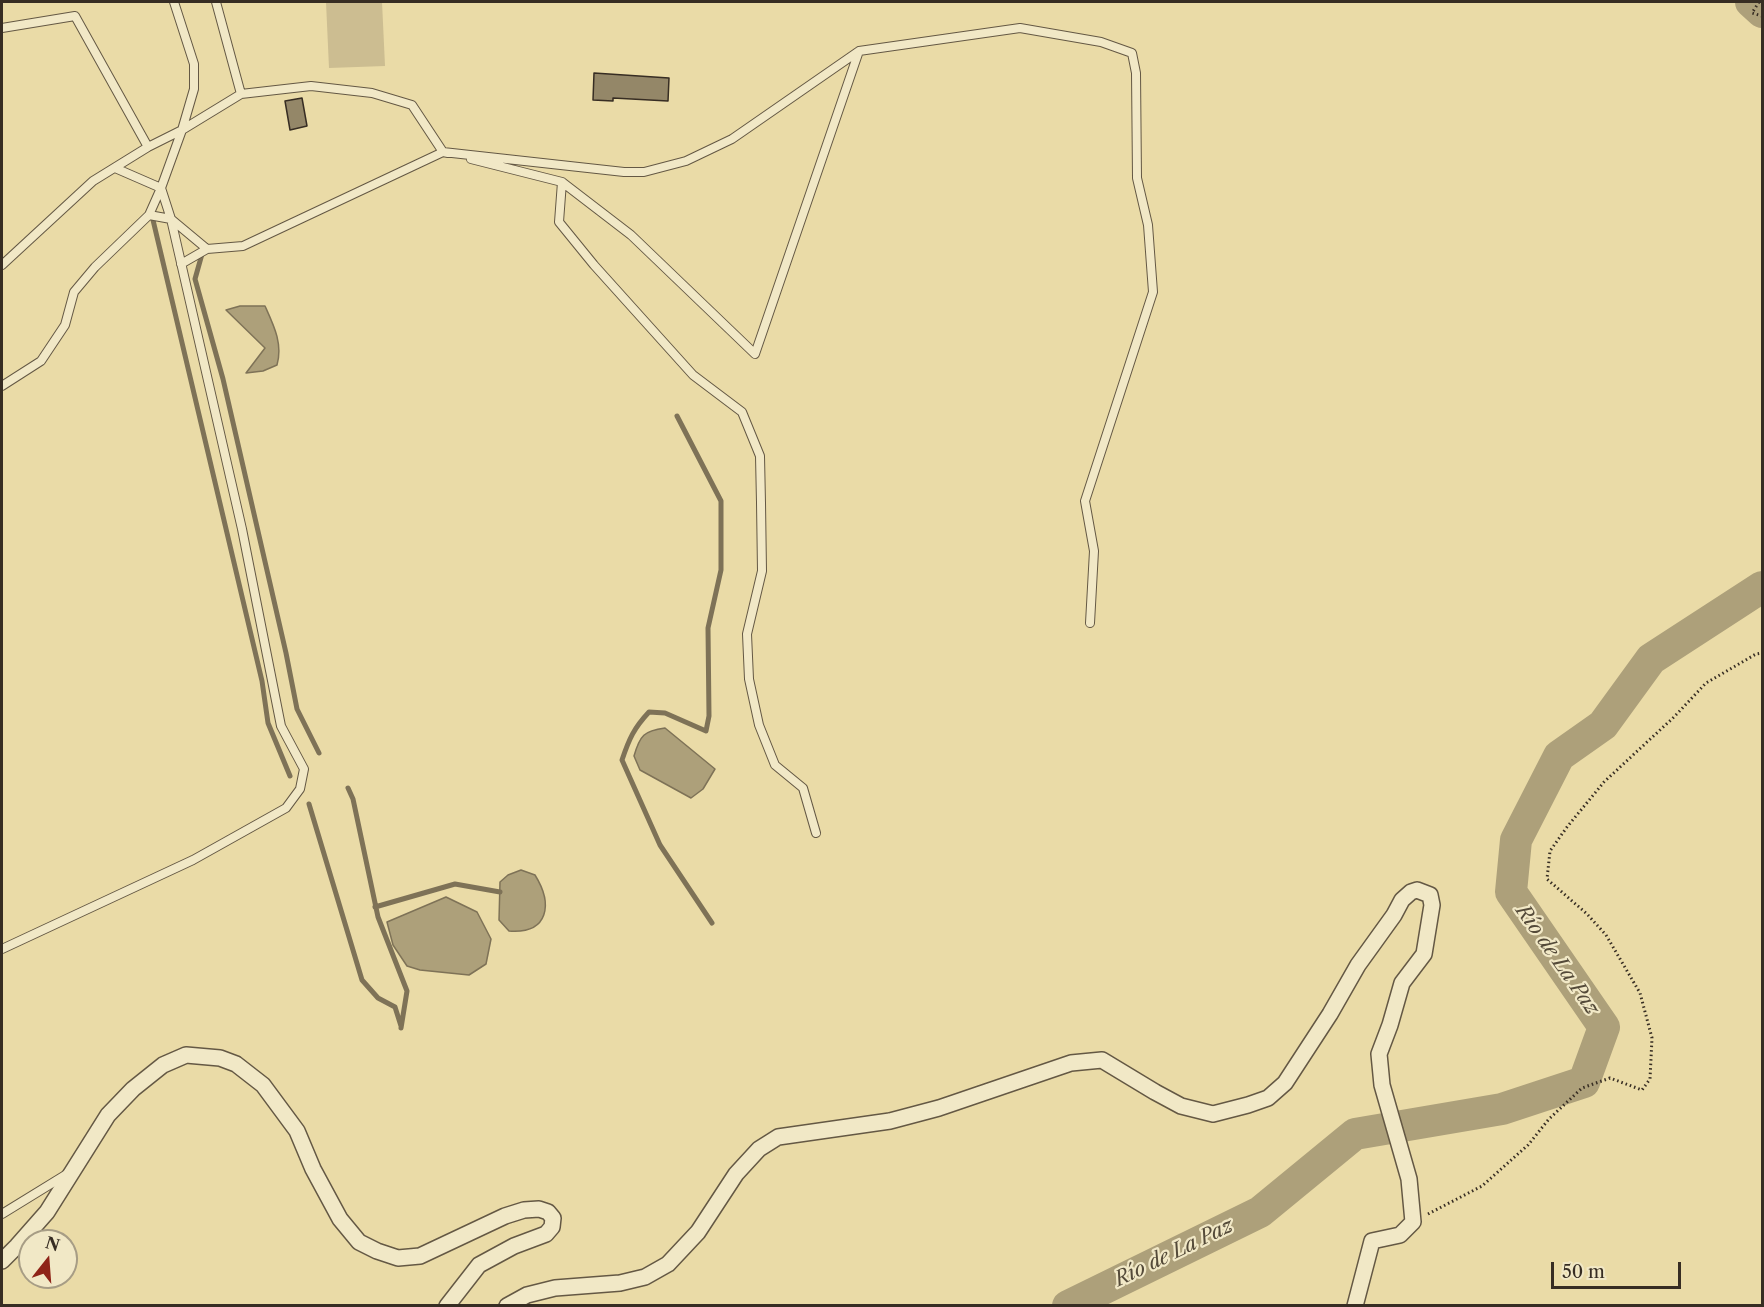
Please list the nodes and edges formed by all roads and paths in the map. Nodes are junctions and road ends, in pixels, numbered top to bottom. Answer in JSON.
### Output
{"nodes":[{"id":1,"x":174,"y":2,"type":"edge"},
{"id":2,"x":216,"y":2,"type":"edge"},
{"id":3,"x":1758,"y":2,"type":"edge"},
{"id":4,"x":1762,"y":16,"type":"edge"},
{"id":5,"x":2,"y":28,"type":"edge"},
{"id":6,"x":859,"y":51,"type":"junction"},
{"id":7,"x":241,"y":94,"type":"junction"},
{"id":8,"x":182,"y":130,"type":"junction"},
{"id":9,"x":148,"y":147,"type":"junction"},
{"id":10,"x":443,"y":152,"type":"junction"},
{"id":11,"x":115,"y":168,"type":"junction"},
{"id":12,"x":562,"y":182,"type":"junction"},
{"id":13,"x":161,"y":188,"type":"junction"},
{"id":14,"x":149,"y":215,"type":"junction"},
{"id":15,"x":171,"y":219,"type":"junction"},
{"id":16,"x":207,"y":249,"type":"junction"},
{"id":17,"x":181,"y":264,"type":"junction"},
{"id":18,"x":2,"y":265,"type":"edge"},
{"id":19,"x":2,"y":386,"type":"edge"},
{"id":20,"x":1090,"y":623,"type":"dead end"},
{"id":21,"x":1762,"y":653,"type":"edge"},
{"id":22,"x":816,"y":833,"type":"dead end"},
{"id":23,"x":2,"y":949,"type":"edge"},
{"id":24,"x":76,"y":1168,"type":"junction"},
{"id":25,"x":2,"y":1214,"type":"edge"},
{"id":26,"x":1413,"y":1222,"type":"junction"},
{"id":27,"x":2,"y":1261,"type":"edge"},
{"id":28,"x":447,"y":1305,"type":"edge"},
{"id":29,"x":507,"y":1305,"type":"edge"},
{"id":30,"x":1355,"y":1305,"type":"edge"}],
"edges":[{"from":1,"to":8,"type":"lane"},
{"from":2,"to":7,"type":"lane"},
{"from":3,"to":4,"type":"path"},
{"from":5,"to":9,"type":"lane"},
{"from":6,"to":10,"type":"lane"},
{"from":6,"to":12,"type":"lane"},
{"from":6,"to":20,"type":"lane"},
{"from":7,"to":8,"type":"lane"},
{"from":7,"to":10,"type":"lane"},
{"from":8,"to":9,"type":"lane"},
{"from":8,"to":13,"type":"lane"},
{"from":9,"to":11,"type":"lane"},
{"from":10,"to":12,"type":"lane"},
{"from":10,"to":16,"type":"lane"},
{"from":11,"to":13,"type":"lane"},
{"from":11,"to":18,"type":"lane"},
{"from":12,"to":22,"type":"lane"},
{"from":13,"to":14,"type":"lane"},
{"from":13,"to":15,"type":"lane"},
{"from":14,"to":15,"type":"lane"},
{"from":14,"to":19,"type":"lane"},
{"from":15,"to":16,"type":"lane"},
{"from":15,"to":17,"type":"lane"},
{"from":16,"to":17,"type":"lane"},
{"from":17,"to":23,"type":"lane"},
{"from":21,"to":26,"type":"path"},
{"from":24,"to":25,"type":"lane"},
{"from":24,"to":27,"type":"street"},
{"from":24,"to":28,"type":"street"},
{"from":26,"to":29,"type":"street"},
{"from":26,"to":30,"type":"street"}]}
